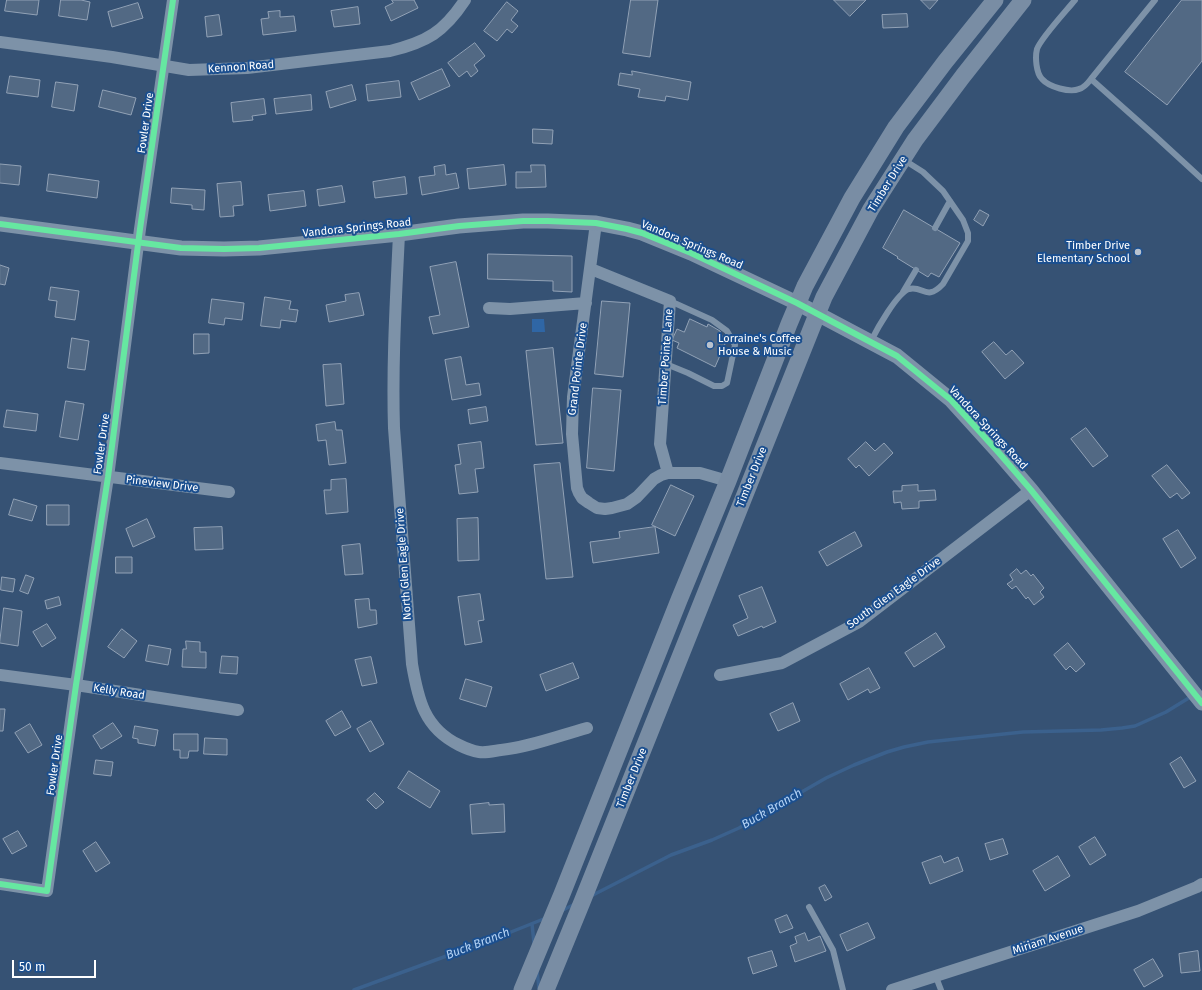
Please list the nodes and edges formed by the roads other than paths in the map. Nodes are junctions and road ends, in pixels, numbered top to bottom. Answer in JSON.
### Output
{"nodes":[{"id":1,"x":173,"y":0,"type":"edge"},
{"id":2,"x":465,"y":0,"type":"edge"},
{"id":3,"x":995,"y":0,"type":"edge"},
{"id":4,"x":1023,"y":0,"type":"edge"},
{"id":5,"x":1075,"y":0,"type":"edge"},
{"id":6,"x":1155,"y":0,"type":"edge"},
{"id":7,"x":0,"y":42,"type":"edge"},
{"id":8,"x":164,"y":66,"type":"junction"},
{"id":9,"x":1091,"y":79,"type":"junction"},
{"id":10,"x":903,"y":159,"type":"junction"},
{"id":11,"x":1202,"y":179,"type":"edge"},
{"id":12,"x":950,"y":201,"type":"junction"},
{"id":13,"x":596,"y":223,"type":"junction"},
{"id":14,"x":0,"y":224,"type":"edge"},
{"id":15,"x":935,"y":228,"type":"dead end"},
{"id":16,"x":399,"y":234,"type":"junction"},
{"id":17,"x":138,"y":243,"type":"junction"},
{"id":18,"x":590,"y":269,"type":"junction"},
{"id":19,"x":916,"y":270,"type":"dead end"},
{"id":20,"x":900,"y":297,"type":"junction"},
{"id":21,"x":670,"y":301,"type":"junction"},
{"id":22,"x":586,"y":303,"type":"junction"},
{"id":23,"x":797,"y":303,"type":"junction"},
{"id":24,"x":489,"y":308,"type":"dead end"},
{"id":25,"x":817,"y":314,"type":"junction"},
{"id":26,"x":870,"y":342,"type":"junction"},
{"id":27,"x":666,"y":364,"type":"junction"},
{"id":28,"x":0,"y":463,"type":"edge"},
{"id":29,"x":668,"y":473,"type":"junction"},
{"id":30,"x":108,"y":477,"type":"junction"},
{"id":31,"x":728,"y":481,"type":"junction"},
{"id":32,"x":1031,"y":490,"type":"junction"},
{"id":33,"x":229,"y":492,"type":"dead end"},
{"id":34,"x":0,"y":675,"type":"edge"},
{"id":35,"x":720,"y":675,"type":"dead end"},
{"id":36,"x":76,"y":686,"type":"junction"},
{"id":37,"x":1202,"y":703,"type":"edge"},
{"id":38,"x":238,"y":710,"type":"dead end"},
{"id":39,"x":587,"y":728,"type":"dead end"},
{"id":40,"x":0,"y":884,"type":"edge"},
{"id":41,"x":1202,"y":884,"type":"edge"},
{"id":42,"x":810,"y":907,"type":"dead end"},
{"id":43,"x":936,"y":977,"type":"junction"},
{"id":44,"x":522,"y":990,"type":"edge"},
{"id":45,"x":546,"y":990,"type":"edge"},
{"id":46,"x":844,"y":990,"type":"edge"},
{"id":47,"x":892,"y":990,"type":"edge"},
{"id":48,"x":942,"y":990,"type":"edge"}],
"edges":[{"from":1,"to":8,"type":"street","name":"Fowler Drive"},
{"from":2,"to":8,"type":"street","name":"Kennon Road"},
{"from":3,"to":23,"type":"main road","name":"Timber Drive"},
{"from":4,"to":10,"type":"main road","name":"Timber Drive"},
{"from":5,"to":9,"type":"lane"},
{"from":6,"to":9,"type":"lane"},
{"from":7,"to":8,"type":"street","name":"Kennon Road"},
{"from":8,"to":17,"type":"street","name":"Fowler Drive"},
{"from":9,"to":11,"type":"lane"},
{"from":10,"to":12,"type":"lane"},
{"from":10,"to":25,"type":"main road","name":"Timber Drive"},
{"from":12,"to":15,"type":"lane"},
{"from":12,"to":20,"type":"lane"},
{"from":13,"to":16,"type":"street","name":"Vandora Springs Road"},
{"from":13,"to":18,"type":"street","name":"Grand Pointe Drive"},
{"from":13,"to":23,"type":"street","name":"Vandora Springs Road"},
{"from":14,"to":17,"type":"street","name":"Vandora Springs Road"},
{"from":16,"to":17,"type":"street","name":"Vandora Springs Road"},
{"from":16,"to":39,"type":"street","name":"North Glen Eagle Drive"},
{"from":17,"to":30,"type":"street","name":"Fowler Drive"},
{"from":18,"to":21,"type":"street","name":"Timber Pointe Lane"},
{"from":18,"to":22,"type":"street","name":"Grand Pointe Drive"},
{"from":19,"to":20,"type":"lane"},
{"from":20,"to":26,"type":"lane"},
{"from":21,"to":27,"type":"street","name":"Timber Pointe Lane"},
{"from":21,"to":27,"type":"lane"},
{"from":22,"to":24,"type":"street"},
{"from":22,"to":29,"type":"street","name":"Grand Pointe Drive"},
{"from":23,"to":25,"type":"street","name":"Vandora Springs Road"},
{"from":23,"to":31,"type":"main road","name":"Timber Drive"},
{"from":25,"to":26,"type":"street","name":"Vandora Springs Road"},
{"from":25,"to":45,"type":"main road","name":"Timber Drive"},
{"from":26,"to":32,"type":"street","name":"Vandora Springs Road"},
{"from":27,"to":29,"type":"street","name":"Timber Pointe Lane"},
{"from":28,"to":30,"type":"street","name":"Pineview Drive"},
{"from":29,"to":31,"type":"street"},
{"from":30,"to":33,"type":"street","name":"Pineview Drive"},
{"from":30,"to":36,"type":"street","name":"Fowler Drive"},
{"from":31,"to":44,"type":"main road","name":"Timber Drive"},
{"from":32,"to":35,"type":"street","name":"South Glen Eagle Drive"},
{"from":32,"to":37,"type":"street","name":"Vandora Springs Road"},
{"from":34,"to":36,"type":"street","name":"Kelly Road"},
{"from":36,"to":38,"type":"street","name":"Kelly Road"},
{"from":36,"to":40,"type":"street","name":"Fowler Drive"},
{"from":41,"to":43,"type":"street","name":"Miriam Avenue"},
{"from":42,"to":46,"type":"lane"},
{"from":43,"to":47,"type":"street","name":"Miriam Avenue"},
{"from":43,"to":48,"type":"lane"}]}
